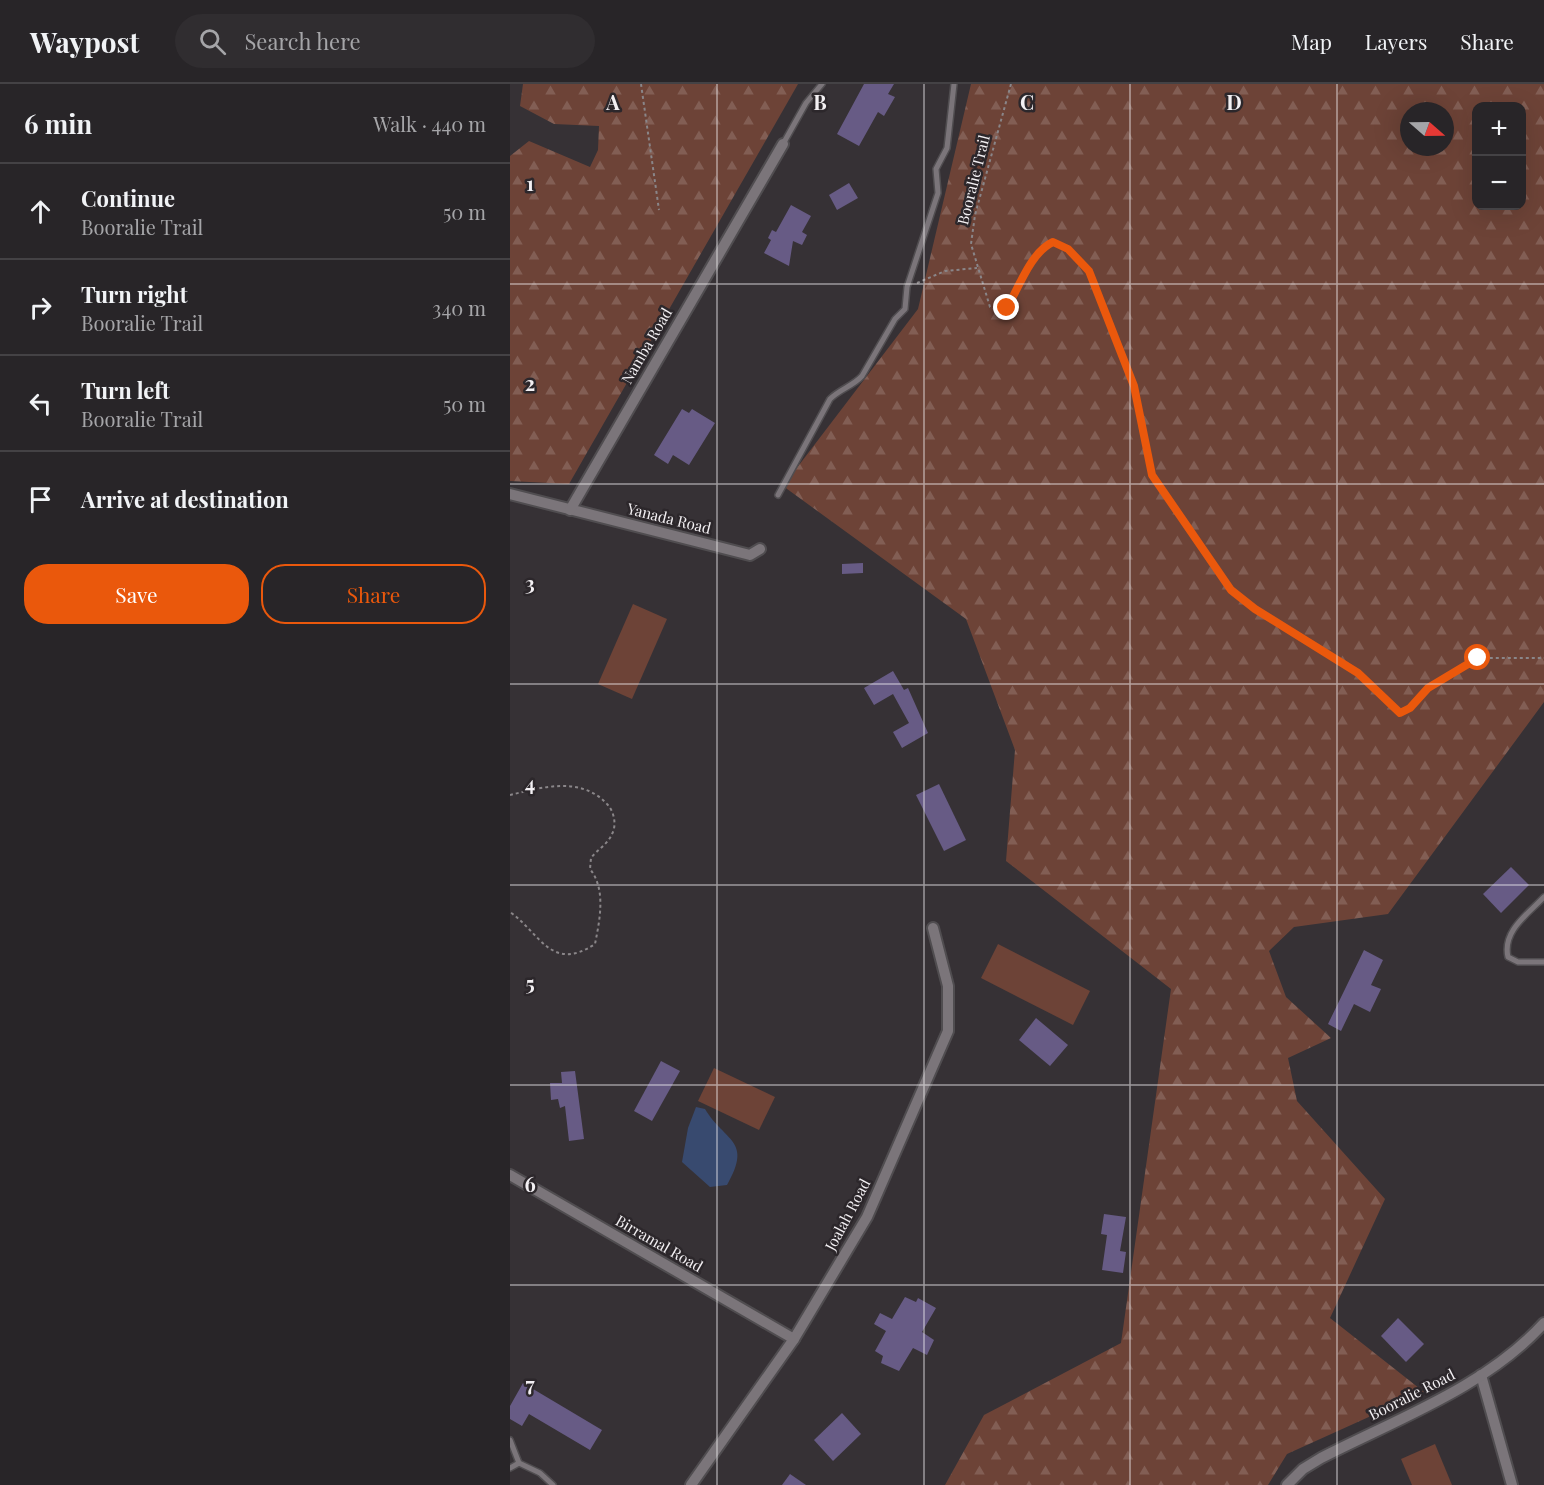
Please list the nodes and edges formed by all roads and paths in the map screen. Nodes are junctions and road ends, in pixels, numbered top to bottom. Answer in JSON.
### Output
{"nodes":[{"id":1,"x":641,"y":84,"type":"edge"},
{"id":2,"x":822,"y":84,"type":"edge"},
{"id":3,"x":954,"y":84,"type":"edge"},
{"id":4,"x":1011,"y":84,"type":"edge"},
{"id":5,"x":783,"y":144,"type":"joint"},
{"id":6,"x":659,"y":210,"type":"dead end"},
{"id":7,"x":977,"y":268,"type":"junction"},
{"id":8,"x":907,"y":287,"type":"junction"},
{"id":9,"x":510,"y":494,"type":"edge"},
{"id":10,"x":778,"y":495,"type":"dead end"},
{"id":11,"x":570,"y":510,"type":"junction"},
{"id":12,"x":760,"y":549,"type":"dead end"},
{"id":13,"x":1544,"y":658,"type":"edge"},
{"id":14,"x":510,"y":795,"type":"edge"},
{"id":15,"x":1544,"y":897,"type":"edge"},
{"id":16,"x":510,"y":912,"type":"edge"},
{"id":17,"x":933,"y":928,"type":"dead end"},
{"id":18,"x":1544,"y":962,"type":"edge"},
{"id":19,"x":510,"y":1175,"type":"edge"},
{"id":20,"x":1544,"y":1323,"type":"edge"},
{"id":21,"x":794,"y":1339,"type":"junction"},
{"id":22,"x":1481,"y":1375,"type":"junction"},
{"id":23,"x":510,"y":1440,"type":"edge"},
{"id":24,"x":519,"y":1463,"type":"junction"},
{"id":25,"x":510,"y":1468,"type":"edge"},
{"id":26,"x":553,"y":1485,"type":"edge"},
{"id":27,"x":691,"y":1485,"type":"edge"},
{"id":28,"x":1287,"y":1485,"type":"edge"},
{"id":29,"x":1512,"y":1485,"type":"edge"}],
"edges":[{"from":1,"to":6,"type":"path"},
{"from":2,"to":5,"type":"lane"},
{"from":3,"to":8,"type":"lane"},
{"from":4,"to":7,"type":"path","name":"Booralie Trail"},
{"from":5,"to":11,"type":"street","name":"Namba Road"},
{"from":7,"to":8,"type":"path"},
{"from":7,"to":13,"type":"path","name":"Booralie Trail"},
{"from":8,"to":10,"type":"lane"},
{"from":9,"to":11,"type":"street"},
{"from":11,"to":12,"type":"street","name":"Yanada Road"},
{"from":14,"to":16,"type":"path"},
{"from":15,"to":18,"type":"lane"},
{"from":17,"to":21,"type":"street","name":"Joalah Road"},
{"from":19,"to":21,"type":"street","name":"Birramal Road"},
{"from":20,"to":22,"type":"street","name":"Booralie Road"},
{"from":21,"to":27,"type":"street","name":"Joalah Road"},
{"from":22,"to":28,"type":"street","name":"Booralie Road"},
{"from":22,"to":29,"type":"street"},
{"from":23,"to":24,"type":"lane"},
{"from":24,"to":25,"type":"lane"},
{"from":24,"to":26,"type":"lane"}]}
